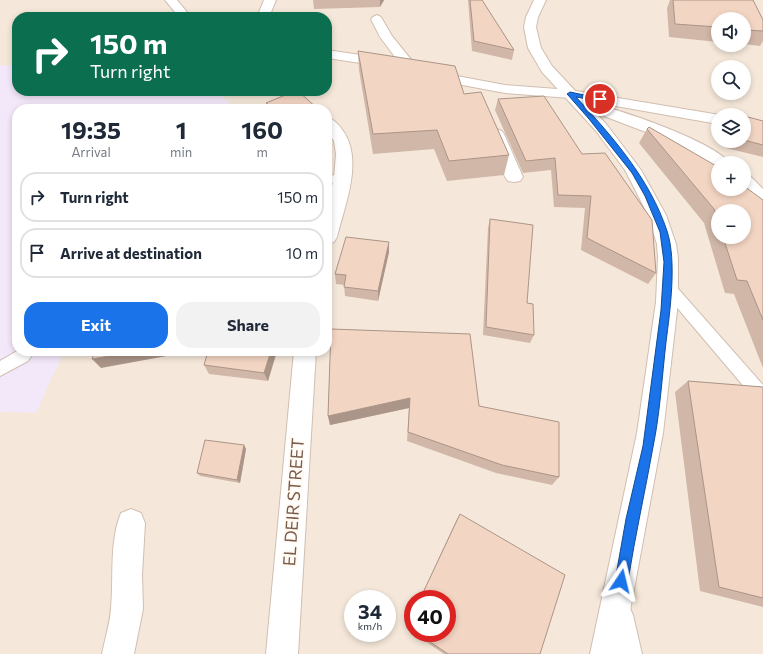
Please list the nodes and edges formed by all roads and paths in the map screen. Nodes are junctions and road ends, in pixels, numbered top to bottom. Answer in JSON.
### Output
{"nodes":[{"id":1,"x":171,"y":0,"type":"edge"},
{"id":2,"x":270,"y":0,"type":"edge"},
{"id":3,"x":540,"y":0,"type":"edge"},
{"id":4,"x":180,"y":12,"type":"edge"},
{"id":5,"x":265,"y":12,"type":"edge"},
{"id":6,"x":377,"y":19,"type":"dead end"},
{"id":7,"x":332,"y":55,"type":"edge"},
{"id":8,"x":412,"y":70,"type":"junction"},
{"id":9,"x":474,"y":83,"type":"junction"},
{"id":10,"x":480,"y":98,"type":"edge"},
{"id":11,"x":574,"y":98,"type":"junction"},
{"id":12,"x":711,"y":118,"type":"edge"},
{"id":13,"x":489,"y":119,"type":"edge"},
{"id":14,"x":332,"y":127,"type":"edge"},
{"id":15,"x":711,"y":157,"type":"edge"},
{"id":16,"x":514,"y":177,"type":"dead end"},
{"id":17,"x":334,"y":179,"type":"edge"},
{"id":18,"x":751,"y":187,"type":"edge"},
{"id":19,"x":332,"y":196,"type":"edge"},
{"id":20,"x":763,"y":199,"type":"edge"},
{"id":21,"x":668,"y":287,"type":"junction"},
{"id":22,"x":22,"y":356,"type":"edge"},
{"id":23,"x":305,"y":356,"type":"edge"},
{"id":24,"x":0,"y":369,"type":"edge"},
{"id":25,"x":763,"y":397,"type":"edge"},
{"id":26,"x":130,"y":524,"type":"dead end"},
{"id":27,"x":616,"y":612,"type":"junction"},
{"id":28,"x":118,"y":654,"type":"edge"},
{"id":29,"x":282,"y":654,"type":"edge"},
{"id":30,"x":606,"y":654,"type":"edge"},
{"id":31,"x":626,"y":654,"type":"edge"}],
"edges":[{"from":1,"to":4,"type":"street"},
{"from":2,"to":5,"type":"street"},
{"from":3,"to":11,"type":"street"},
{"from":6,"to":8,"type":"street"},
{"from":7,"to":8,"type":"street"},
{"from":8,"to":9,"type":"street"},
{"from":9,"to":10,"type":"street"},
{"from":9,"to":11,"type":"street"},
{"from":11,"to":12,"type":"street"},
{"from":11,"to":15,"type":"street"},
{"from":11,"to":21,"type":"street"},
{"from":13,"to":16,"type":"street"},
{"from":14,"to":17,"type":"street"},
{"from":17,"to":19,"type":"street"},
{"from":18,"to":20,"type":"street"},
{"from":21,"to":25,"type":"lane"},
{"from":21,"to":27,"type":"street"},
{"from":22,"to":24,"type":"lane"},
{"from":23,"to":29,"type":"street","name":"EL DEIR STREET"},
{"from":26,"to":28,"type":"street"},
{"from":27,"to":30,"type":"street"},
{"from":27,"to":31,"type":"street"}]}
